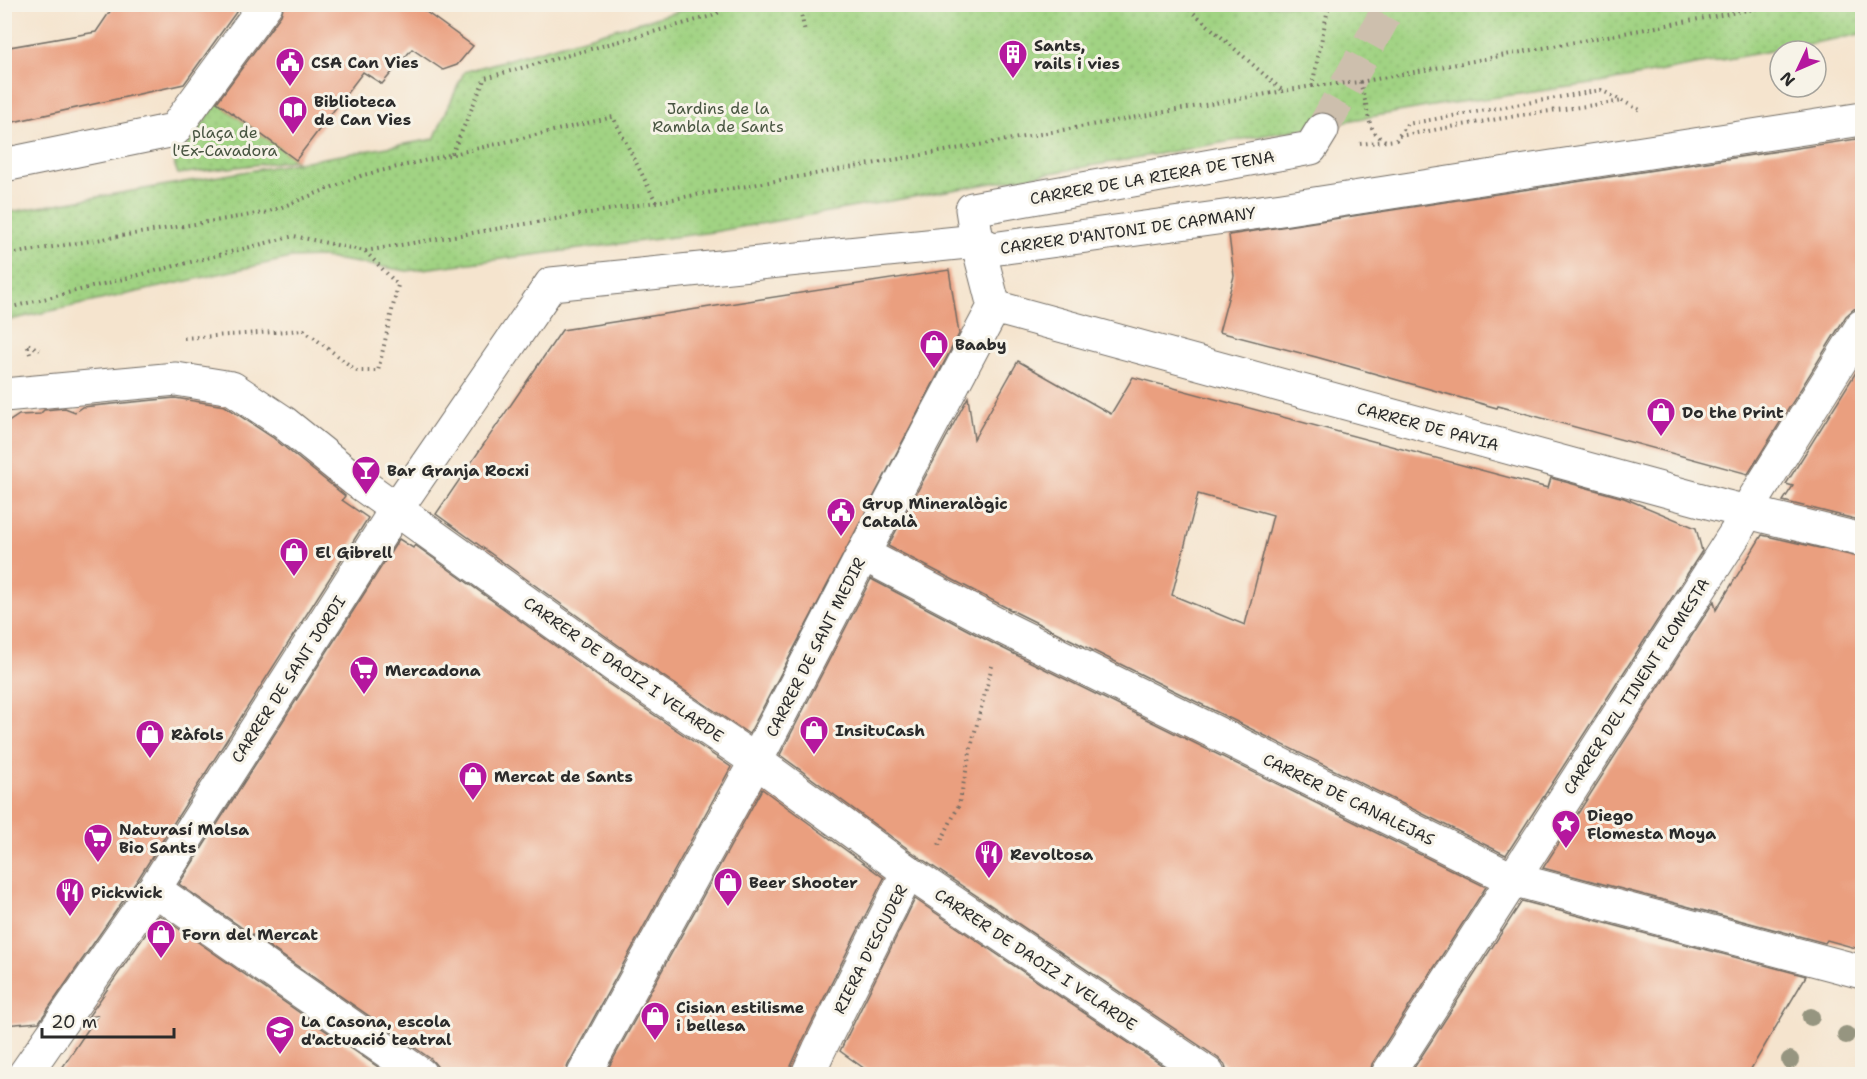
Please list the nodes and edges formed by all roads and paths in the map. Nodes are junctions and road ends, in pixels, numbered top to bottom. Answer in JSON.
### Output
{"nodes":[{"id":1,"x":266,"y":4,"type":"edge"},
{"id":2,"x":729,"y":4,"type":"edge"},
{"id":3,"x":799,"y":4,"type":"edge"},
{"id":4,"x":1186,"y":4,"type":"edge"},
{"id":5,"x":1329,"y":4,"type":"edge"},
{"id":6,"x":1780,"y":4,"type":"edge"},
{"id":7,"x":805,"y":32,"type":"dead end"},
{"id":8,"x":1360,"y":82,"type":"junction"},
{"id":9,"x":1312,"y":86,"type":"junction"},
{"id":10,"x":1284,"y":91,"type":"junction"},
{"id":11,"x":1623,"y":101,"type":"junction"},
{"id":12,"x":1644,"y":112,"type":"dead end"},
{"id":13,"x":1863,"y":119,"type":"edge"},
{"id":14,"x":1399,"y":136,"type":"junction"},
{"id":15,"x":1317,"y":139,"type":"joint"},
{"id":16,"x":1389,"y":141,"type":"junction"},
{"id":17,"x":452,"y":155,"type":"junction"},
{"id":18,"x":4,"y":165,"type":"edge"},
{"id":19,"x":656,"y":202,"type":"junction"},
{"id":20,"x":977,"y":241,"type":"junction"},
{"id":21,"x":365,"y":251,"type":"junction"},
{"id":22,"x":4,"y":255,"type":"edge"},
{"id":23,"x":550,"y":284,"type":"joint"},
{"id":24,"x":994,"y":307,"type":"junction"},
{"id":25,"x":4,"y":309,"type":"edge"},
{"id":26,"x":1863,"y":326,"type":"edge"},
{"id":27,"x":174,"y":338,"type":"dead end"},
{"id":28,"x":4,"y":395,"type":"edge"},
{"id":29,"x":397,"y":508,"type":"junction"},
{"id":30,"x":1747,"y":512,"type":"junction"},
{"id":31,"x":1863,"y":540,"type":"edge"},
{"id":32,"x":863,"y":554,"type":"junction"},
{"id":33,"x":1004,"y":628,"type":"junction"},
{"id":34,"x":752,"y":758,"type":"junction"},
{"id":35,"x":908,"y":872,"type":"junction"},
{"id":36,"x":1512,"y":879,"type":"junction"},
{"id":37,"x":153,"y":889,"type":"junction"},
{"id":38,"x":1863,"y":972,"type":"edge"},
{"id":39,"x":25,"y":1074,"type":"edge"},
{"id":40,"x":420,"y":1074,"type":"edge"},
{"id":41,"x":584,"y":1074,"type":"edge"},
{"id":42,"x":808,"y":1074,"type":"edge"},
{"id":43,"x":1208,"y":1074,"type":"edge"},
{"id":44,"x":1388,"y":1074,"type":"edge"}],
"edges":[{"from":1,"to":18,"type":"street"},
{"from":2,"to":17,"type":"path"},
{"from":3,"to":7,"type":"path"},
{"from":4,"to":10,"type":"path"},
{"from":5,"to":9,"type":"path"},
{"from":6,"to":8,"type":"path"},
{"from":8,"to":9,"type":"path"},
{"from":8,"to":16,"type":"path","bridge":true},
{"from":9,"to":10,"type":"path"},
{"from":10,"to":19,"type":"path"},
{"from":11,"to":12,"type":"path"},
{"from":11,"to":14,"type":"path"},
{"from":11,"to":14,"type":"path"},
{"from":13,"to":20,"type":"street","name":"CARRER D'ANTONI DE CAPMANY"},
{"from":14,"to":16,"type":"path"},
{"from":15,"to":16,"type":"path"},
{"from":15,"to":20,"type":"street","name":"CARRER DE LA RIERA DE TENA"},
{"from":17,"to":19,"type":"path"},
{"from":17,"to":22,"type":"path"},
{"from":19,"to":21,"type":"path"},
{"from":20,"to":23,"type":"street","name":"CARRER D'ANTONI DE CAPMANY"},
{"from":20,"to":24,"type":"street"},
{"from":21,"to":25,"type":"path"},
{"from":21,"to":27,"type":"path"},
{"from":23,"to":29,"type":"street","name":"CARRER DE SANT JORDI"},
{"from":24,"to":30,"type":"street","name":"CARRER DE PAVIA"},
{"from":24,"to":32,"type":"street","name":"CARRER DE SANT MEDIR"},
{"from":26,"to":30,"type":"street","name":"CARRER DEL TINENT FLOMESTA"},
{"from":28,"to":29,"type":"street","name":"CARRER DE DAOIZ I VELARDE"},
{"from":29,"to":34,"type":"street","name":"CARRER DE DAOIZ I VELARDE"},
{"from":29,"to":37,"type":"street","name":"CARRER DE SANT JORDI"},
{"from":30,"to":31,"type":"street","name":"CARRER DE PAVIA"},
{"from":30,"to":36,"type":"street","name":"CARRER DEL TINENT FLOMESTA"},
{"from":32,"to":33,"type":"street","name":"CARRER DE CANALEJAS"},
{"from":32,"to":34,"type":"street","name":"CARRER DE SANT MEDIR"},
{"from":33,"to":35,"type":"path","name":"RIERA D'ESCUDER"},
{"from":33,"to":36,"type":"street","name":"CARRER DE CANALEJAS"},
{"from":34,"to":35,"type":"street","name":"CARRER DE DAOIZ I VELARDE"},
{"from":34,"to":41,"type":"street","name":"CARRER DE SANT MEDIR"},
{"from":35,"to":42,"type":"street","name":"RIERA D'ESCUDER"},
{"from":35,"to":43,"type":"street","name":"CARRER DE DAOIZ I VELARDE"},
{"from":36,"to":38,"type":"street","name":"CARRER DE CANALEJAS"},
{"from":36,"to":44,"type":"street","name":"CARRER DEL TINENT FLOMESTA"},
{"from":37,"to":39,"type":"street","name":"CARRER DE SANT JORDI"},
{"from":37,"to":40,"type":"street"}]}
